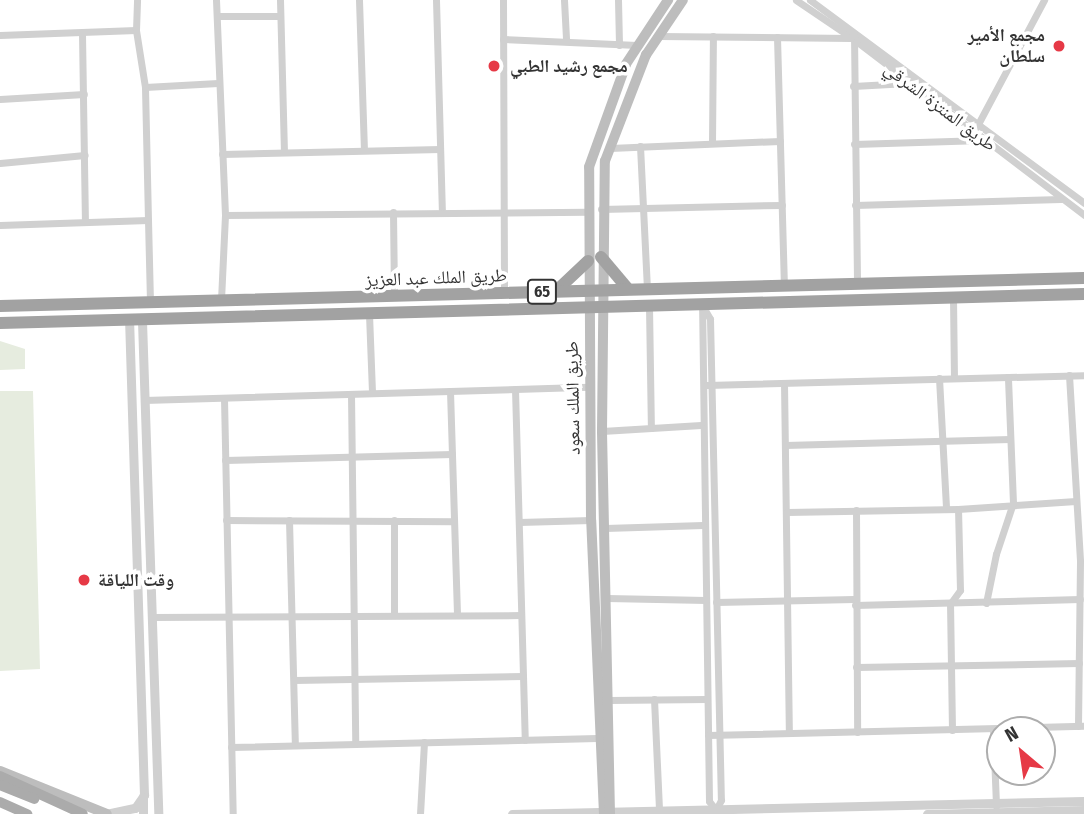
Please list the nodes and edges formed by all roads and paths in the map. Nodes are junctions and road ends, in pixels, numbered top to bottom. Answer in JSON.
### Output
{"nodes":[{"id":1,"x":137,"y":0,"type":"edge"},
{"id":2,"x":216,"y":0,"type":"edge"},
{"id":3,"x":280,"y":0,"type":"edge"},
{"id":4,"x":359,"y":0,"type":"edge"},
{"id":5,"x":436,"y":0,"type":"edge"},
{"id":6,"x":503,"y":0,"type":"edge"},
{"id":7,"x":565,"y":0,"type":"edge"},
{"id":8,"x":618,"y":0,"type":"edge"},
{"id":9,"x":668,"y":0,"type":"edge"},
{"id":10,"x":683,"y":0,"type":"edge"},
{"id":11,"x":796,"y":0,"type":"edge"},
{"id":12,"x":810,"y":0,"type":"edge"},
{"id":13,"x":1044,"y":0,"type":"edge"},
{"id":14,"x":219,"y":16,"type":"junction"},
{"id":15,"x":280,"y":16,"type":"junction"},
{"id":16,"x":136,"y":30,"type":"junction"},
{"id":17,"x":82,"y":34,"type":"junction"},
{"id":18,"x":0,"y":35,"type":"edge"},
{"id":19,"x":854,"y":35,"type":"junction"},
{"id":20,"x":658,"y":36,"type":"junction"},
{"id":21,"x":713,"y":36,"type":"junction"},
{"id":22,"x":777,"y":37,"type":"junction"},
{"id":23,"x":566,"y":38,"type":"junction"},
{"id":24,"x":503,"y":39,"type":"junction"},
{"id":25,"x":619,"y":45,"type":"junction"},
{"id":26,"x":637,"y":45,"type":"junction"},
{"id":27,"x":218,"y":83,"type":"junction"},
{"id":28,"x":908,"y":83,"type":"junction"},
{"id":29,"x":853,"y":86,"type":"junction"},
{"id":30,"x":145,"y":88,"type":"junction"},
{"id":31,"x":84,"y":93,"type":"junction"},
{"id":32,"x":0,"y":99,"type":"edge"},
{"id":33,"x":978,"y":122,"type":"junction"},
{"id":34,"x":974,"y":131,"type":"junction"},
{"id":35,"x":984,"y":140,"type":"junction"},
{"id":36,"x":780,"y":141,"type":"junction"},
{"id":37,"x":712,"y":144,"type":"junction"},
{"id":38,"x":854,"y":144,"type":"junction"},
{"id":39,"x":640,"y":146,"type":"junction"},
{"id":40,"x":610,"y":148,"type":"junction"},
{"id":41,"x":364,"y":149,"type":"junction"},
{"id":42,"x":440,"y":149,"type":"junction"},
{"id":43,"x":284,"y":151,"type":"junction"},
{"id":44,"x":222,"y":154,"type":"junction"},
{"id":45,"x":85,"y":155,"type":"junction"},
{"id":46,"x":0,"y":163,"type":"edge"},
{"id":47,"x":1063,"y":199,"type":"junction"},
{"id":48,"x":1084,"y":203,"type":"edge"},
{"id":49,"x":782,"y":205,"type":"junction"},
{"id":50,"x":855,"y":205,"type":"junction"},
{"id":51,"x":506,"y":209,"type":"junction"},
{"id":52,"x":601,"y":209,"type":"junction"},
{"id":53,"x":643,"y":209,"type":"junction"},
{"id":54,"x":442,"y":210,"type":"junction"},
{"id":55,"x":393,"y":212,"type":"junction"},
{"id":56,"x":587,"y":212,"type":"junction"},
{"id":57,"x":225,"y":215,"type":"junction"},
{"id":58,"x":1084,"y":215,"type":"edge"},
{"id":59,"x":148,"y":220,"type":"junction"},
{"id":60,"x":85,"y":221,"type":"junction"},
{"id":61,"x":0,"y":225,"type":"edge"},
{"id":62,"x":601,"y":257,"type":"junction"},
{"id":63,"x":588,"y":261,"type":"junction"},
{"id":64,"x":1084,"y":278,"type":"edge"},
{"id":65,"x":857,"y":283,"type":"junction"},
{"id":66,"x":784,"y":284,"type":"junction"},
{"id":67,"x":647,"y":288,"type":"junction"},
{"id":68,"x":628,"y":289,"type":"junction"},
{"id":69,"x":602,"y":290,"type":"junction"},
{"id":70,"x":556,"y":291,"type":"junction"},
{"id":71,"x":588,"y":291,"type":"junction"},
{"id":72,"x":505,"y":292,"type":"junction"},
{"id":73,"x":1084,"y":294,"type":"edge"},
{"id":74,"x":394,"y":297,"type":"junction"},
{"id":75,"x":953,"y":297,"type":"junction"},
{"id":76,"x":221,"y":301,"type":"junction"},
{"id":77,"x":149,"y":302,"type":"junction"},
{"id":78,"x":702,"y":305,"type":"junction"},
{"id":79,"x":0,"y":306,"type":"edge"},
{"id":80,"x":649,"y":306,"type":"junction"},
{"id":81,"x":588,"y":308,"type":"junction"},
{"id":82,"x":603,"y":308,"type":"junction"},
{"id":83,"x":369,"y":314,"type":"junction"},
{"id":84,"x":136,"y":321,"type":"junction"},
{"id":85,"x":0,"y":323,"type":"edge"},
{"id":86,"x":1069,"y":375,"type":"junction"},
{"id":87,"x":1084,"y":375,"type":"edge"},
{"id":88,"x":1008,"y":377,"type":"junction"},
{"id":89,"x":939,"y":378,"type":"junction"},
{"id":90,"x":954,"y":378,"type":"junction"},
{"id":91,"x":784,"y":383,"type":"junction"},
{"id":92,"x":711,"y":385,"type":"junction"},
{"id":93,"x":701,"y":386,"type":"junction"},
{"id":94,"x":589,"y":387,"type":"junction"},
{"id":95,"x":515,"y":389,"type":"junction"},
{"id":96,"x":450,"y":391,"type":"junction"},
{"id":97,"x":372,"y":393,"type":"junction"},
{"id":98,"x":351,"y":394,"type":"junction"},
{"id":99,"x":224,"y":398,"type":"junction"},
{"id":100,"x":144,"y":400,"type":"junction"},
{"id":101,"x":701,"y":425,"type":"junction"},
{"id":102,"x":651,"y":428,"type":"junction"},
{"id":103,"x":602,"y":431,"type":"junction"},
{"id":104,"x":1010,"y":439,"type":"junction"},
{"id":105,"x":943,"y":443,"type":"junction"},
{"id":106,"x":785,"y":444,"type":"junction"},
{"id":107,"x":452,"y":454,"type":"junction"},
{"id":108,"x":352,"y":457,"type":"junction"},
{"id":109,"x":225,"y":460,"type":"junction"},
{"id":110,"x":1076,"y":501,"type":"junction"},
{"id":111,"x":1013,"y":503,"type":"junction"},
{"id":112,"x":946,"y":508,"type":"junction"},
{"id":113,"x":958,"y":509,"type":"junction"},
{"id":114,"x":856,"y":510,"type":"junction"},
{"id":115,"x":787,"y":512,"type":"junction"},
{"id":116,"x":226,"y":520,"type":"junction"},
{"id":117,"x":289,"y":520,"type":"junction"},
{"id":118,"x":354,"y":520,"type":"junction"},
{"id":119,"x":394,"y":520,"type":"junction"},
{"id":120,"x":591,"y":520,"type":"junction"},
{"id":121,"x":454,"y":521,"type":"junction"},
{"id":122,"x":519,"y":522,"type":"junction"},
{"id":123,"x":703,"y":525,"type":"junction"},
{"id":124,"x":605,"y":528,"type":"junction"},
{"id":125,"x":1082,"y":557,"type":"edge"},
{"id":126,"x":607,"y":598,"type":"junction"},
{"id":127,"x":706,"y":600,"type":"junction"},
{"id":128,"x":1080,"y":600,"type":"junction"},
{"id":129,"x":789,"y":601,"type":"junction"},
{"id":130,"x":716,"y":602,"type":"junction"},
{"id":131,"x":855,"y":602,"type":"junction"},
{"id":132,"x":986,"y":603,"type":"junction"},
{"id":133,"x":950,"y":604,"type":"junction"},
{"id":134,"x":228,"y":613,"type":"junction"},
{"id":135,"x":293,"y":613,"type":"junction"},
{"id":136,"x":354,"y":614,"type":"junction"},
{"id":137,"x":394,"y":614,"type":"junction"},
{"id":138,"x":457,"y":614,"type":"junction"},
{"id":139,"x":521,"y":615,"type":"junction"},
{"id":140,"x":152,"y":617,"type":"junction"},
{"id":141,"x":1079,"y":663,"type":"junction"},
{"id":142,"x":856,"y":667,"type":"junction"},
{"id":143,"x":950,"y":667,"type":"junction"},
{"id":144,"x":523,"y":676,"type":"junction"},
{"id":145,"x":354,"y":677,"type":"junction"},
{"id":146,"x":294,"y":680,"type":"junction"},
{"id":147,"x":609,"y":699,"type":"junction"},
{"id":148,"x":654,"y":699,"type":"junction"},
{"id":149,"x":707,"y":699,"type":"junction"},
{"id":150,"x":1081,"y":726,"type":"edge"},
{"id":151,"x":1056,"y":727,"type":"edge"},
{"id":152,"x":952,"y":730,"type":"junction"},
{"id":153,"x":986,"y":730,"type":"edge"},
{"id":154,"x":856,"y":732,"type":"junction"},
{"id":155,"x":789,"y":733,"type":"junction"},
{"id":156,"x":708,"y":734,"type":"junction"},
{"id":157,"x":719,"y":735,"type":"junction"},
{"id":158,"x":597,"y":738,"type":"junction"},
{"id":159,"x":525,"y":740,"type":"junction"},
{"id":160,"x":424,"y":742,"type":"junction"},
{"id":161,"x":355,"y":744,"type":"junction"},
{"id":162,"x":295,"y":745,"type":"junction"},
{"id":163,"x":231,"y":747,"type":"junction"},
{"id":164,"x":0,"y":771,"type":"edge"},
{"id":165,"x":0,"y":776,"type":"edge"},
{"id":166,"x":0,"y":785,"type":"edge"},
{"id":167,"x":995,"y":786,"type":"edge"},
{"id":168,"x":144,"y":796,"type":"junction"},
{"id":169,"x":1084,"y":801,"type":"edge"},
{"id":170,"x":0,"y":802,"type":"edge"},
{"id":171,"x":996,"y":807,"type":"junction"},
{"id":172,"x":716,"y":810,"type":"junction"},
{"id":173,"x":1084,"y":810,"type":"edge"},
{"id":174,"x":659,"y":811,"type":"junction"},
{"id":175,"x":795,"y":811,"type":"edge"},
{"id":176,"x":607,"y":813,"type":"edge"},
{"id":177,"x":27,"y":814,"type":"edge"},
{"id":178,"x":68,"y":814,"type":"edge"},
{"id":179,"x":83,"y":814,"type":"edge"},
{"id":180,"x":106,"y":814,"type":"edge"},
{"id":181,"x":143,"y":814,"type":"edge"},
{"id":182,"x":158,"y":814,"type":"edge"},
{"id":183,"x":233,"y":814,"type":"edge"},
{"id":184,"x":419,"y":814,"type":"edge"},
{"id":185,"x":512,"y":814,"type":"edge"},
{"id":186,"x":927,"y":814,"type":"edge"}],
"edges":[{"from":1,"to":16,"type":"street"},
{"from":2,"to":14,"type":"street"},
{"from":3,"to":15,"type":"street"},
{"from":4,"to":41,"type":"street"},
{"from":5,"to":42,"type":"street"},
{"from":6,"to":24,"type":"street"},
{"from":7,"to":23,"type":"street"},
{"from":8,"to":25,"type":"street"},
{"from":9,"to":26,"type":"main road","name":"طريق الملك سعود"},
{"from":10,"to":20,"type":"main road","name":"طريق الملك سعود"},
{"from":11,"to":19,"type":"street","name":"طريق المنتزة الشرقي"},
{"from":12,"to":19,"type":"street"},
{"from":13,"to":33,"type":"street"},
{"from":14,"to":15,"type":"street"},
{"from":14,"to":27,"type":"street"},
{"from":15,"to":43,"type":"street"},
{"from":16,"to":17,"type":"street"},
{"from":16,"to":30,"type":"street"},
{"from":17,"to":18,"type":"street"},
{"from":17,"to":31,"type":"street"},
{"from":19,"to":22,"type":"street"},
{"from":19,"to":28,"type":"street","name":"طريق المنتزة الشرقي"},
{"from":19,"to":29,"type":"street"},
{"from":19,"to":33,"type":"street"},
{"from":20,"to":21,"type":"street"},
{"from":20,"to":40,"type":"main road","name":"طريق الملك سعود"},
{"from":21,"to":22,"type":"street"},
{"from":21,"to":37,"type":"street"},
{"from":22,"to":36,"type":"street"},
{"from":23,"to":24,"type":"street"},
{"from":23,"to":25,"type":"street"},
{"from":24,"to":51,"type":"street"},
{"from":25,"to":26,"type":"street"},
{"from":26,"to":56,"type":"main road","name":"طريق الملك سعود"},
{"from":27,"to":30,"type":"street"},
{"from":27,"to":44,"type":"street"},
{"from":28,"to":29,"type":"street"},
{"from":28,"to":34,"type":"street","name":"طريق المنتزة الشرقي"},
{"from":29,"to":38,"type":"street"},
{"from":30,"to":59,"type":"street"},
{"from":31,"to":32,"type":"street"},
{"from":31,"to":45,"type":"street"},
{"from":33,"to":34,"type":"street"},
{"from":33,"to":48,"type":"street"},
{"from":34,"to":35,"type":"street","name":"طريق المنتزة الشرقي"},
{"from":35,"to":38,"type":"street"},
{"from":35,"to":47,"type":"street","name":"طريق المنتزة الشرقي"},
{"from":36,"to":37,"type":"street"},
{"from":36,"to":49,"type":"street"},
{"from":37,"to":39,"type":"street"},
{"from":38,"to":50,"type":"street"},
{"from":39,"to":40,"type":"street"},
{"from":39,"to":53,"type":"street"},
{"from":40,"to":52,"type":"main road","name":"طريق الملك سعود"},
{"from":41,"to":42,"type":"street"},
{"from":41,"to":43,"type":"street"},
{"from":42,"to":54,"type":"street"},
{"from":43,"to":44,"type":"street"},
{"from":44,"to":57,"type":"street"},
{"from":45,"to":46,"type":"street"},
{"from":45,"to":60,"type":"street"},
{"from":47,"to":50,"type":"street"},
{"from":47,"to":58,"type":"street","name":"طريق المنتزة الشرقي"},
{"from":49,"to":53,"type":"street"},
{"from":49,"to":66,"type":"street"},
{"from":50,"to":65,"type":"street"},
{"from":51,"to":54,"type":"street"},
{"from":51,"to":56,"type":"street"},
{"from":51,"to":72,"type":"street"},
{"from":52,"to":53,"type":"street"},
{"from":52,"to":62,"type":"main road","name":"طريق الملك سعود"},
{"from":53,"to":67,"type":"street"},
{"from":54,"to":55,"type":"street"},
{"from":55,"to":57,"type":"street"},
{"from":55,"to":74,"type":"street"},
{"from":56,"to":63,"type":"main road","name":"طريق الملك سعود"},
{"from":57,"to":76,"type":"street"},
{"from":59,"to":60,"type":"street"},
{"from":59,"to":77,"type":"street"},
{"from":60,"to":61,"type":"street"},
{"from":62,"to":68,"type":"highway"},
{"from":62,"to":69,"type":"main road","name":"طريق الملك سعود"},
{"from":63,"to":70,"type":"highway"},
{"from":63,"to":71,"type":"main road","name":"طريق الملك سعود"},
{"from":64,"to":65,"type":"highway","name":"طريق الملك عبد العزيز","number":"65"},
{"from":65,"to":66,"type":"highway","name":"طريق الملك عبد العزيز","number":"65"},
{"from":66,"to":67,"type":"highway","name":"طريق الملك عبد العزيز","number":"65"},
{"from":67,"to":68,"type":"highway","name":"طريق الملك عبد العزيز","number":"65"},
{"from":68,"to":69,"type":"highway","name":"طريق الملك عبد العزيز","number":"65"},
{"from":69,"to":71,"type":"highway","name":"طريق الملك عبد العزيز","number":"65"},
{"from":69,"to":82,"type":"main road","name":"طريق الملك سعود"},
{"from":70,"to":71,"type":"highway","name":"طريق الملك عبد العزيز","number":"65"},
{"from":70,"to":72,"type":"highway","name":"طريق الملك عبد العزيز","number":"65"},
{"from":71,"to":81,"type":"main road","name":"طريق الملك سعود"},
{"from":72,"to":74,"type":"highway","name":"طريق الملك عبد العزيز","number":"65"},
{"from":73,"to":75,"type":"highway","name":"طريق الملك عبد العزيز","number":"65"},
{"from":74,"to":76,"type":"highway","name":"طريق الملك عبد العزيز","number":"65"},
{"from":75,"to":78,"type":"highway","name":"طريق الملك عبد العزيز","number":"65"},
{"from":75,"to":90,"type":"street"},
{"from":76,"to":77,"type":"highway","name":"طريق الملك عبد العزيز","number":"65"},
{"from":77,"to":79,"type":"highway","name":"طريق الملك عبد العزيز","number":"65"},
{"from":78,"to":80,"type":"highway","name":"طريق الملك عبد العزيز","number":"65"},
{"from":78,"to":92,"type":"street"},
{"from":78,"to":93,"type":"street"},
{"from":80,"to":82,"type":"highway","name":"طريق الملك عبد العزيز","number":"65"},
{"from":80,"to":102,"type":"street"},
{"from":81,"to":82,"type":"highway","name":"طريق الملك عبد العزيز","number":"65"},
{"from":81,"to":83,"type":"highway","name":"طريق الملك عبد العزيز","number":"65"},
{"from":81,"to":94,"type":"main road","name":"طريق الملك سعود"},
{"from":82,"to":103,"type":"main road","name":"طريق الملك سعود"},
{"from":83,"to":84,"type":"highway","name":"طريق الملك عبد العزيز","number":"65"},
{"from":83,"to":97,"type":"street"},
{"from":84,"to":85,"type":"highway","name":"طريق الملك عبد العزيز","number":"65"},
{"from":84,"to":100,"type":"street"},
{"from":84,"to":168,"type":"street"},
{"from":86,"to":87,"type":"street"},
{"from":86,"to":88,"type":"street"},
{"from":86,"to":110,"type":"street"},
{"from":88,"to":90,"type":"street"},
{"from":88,"to":104,"type":"street"},
{"from":89,"to":90,"type":"street"},
{"from":89,"to":91,"type":"street"},
{"from":89,"to":105,"type":"street"},
{"from":91,"to":92,"type":"street"},
{"from":91,"to":106,"type":"street"},
{"from":92,"to":93,"type":"street"},
{"from":92,"to":130,"type":"street"},
{"from":93,"to":101,"type":"street"},
{"from":94,"to":95,"type":"street"},
{"from":94,"to":120,"type":"main road","name":"طريق الملك سعود"},
{"from":95,"to":96,"type":"street"},
{"from":95,"to":122,"type":"street"},
{"from":96,"to":97,"type":"street"},
{"from":96,"to":107,"type":"street"},
{"from":97,"to":98,"type":"street"},
{"from":98,"to":99,"type":"street"},
{"from":98,"to":108,"type":"street"},
{"from":99,"to":100,"type":"street"},
{"from":99,"to":109,"type":"street"},
{"from":100,"to":140,"type":"street"},
{"from":101,"to":102,"type":"street"},
{"from":101,"to":123,"type":"street"},
{"from":102,"to":103,"type":"street"},
{"from":103,"to":124,"type":"main road","name":"طريق الملك سعود"},
{"from":104,"to":105,"type":"street"},
{"from":104,"to":111,"type":"street"},
{"from":105,"to":106,"type":"street"},
{"from":105,"to":112,"type":"street"},
{"from":106,"to":115,"type":"street"},
{"from":107,"to":108,"type":"street"},
{"from":107,"to":121,"type":"street"},
{"from":108,"to":109,"type":"street"},
{"from":108,"to":118,"type":"street"},
{"from":109,"to":116,"type":"street"},
{"from":110,"to":111,"type":"street"},
{"from":110,"to":125,"type":"street"},
{"from":111,"to":113,"type":"street"},
{"from":111,"to":132,"type":"street"},
{"from":112,"to":113,"type":"street"},
{"from":112,"to":114,"type":"street"},
{"from":113,"to":133,"type":"street"},
{"from":114,"to":115,"type":"street"},
{"from":114,"to":131,"type":"street"},
{"from":115,"to":129,"type":"street"},
{"from":116,"to":117,"type":"street"},
{"from":116,"to":134,"type":"street"},
{"from":117,"to":118,"type":"street"},
{"from":117,"to":135,"type":"street"},
{"from":118,"to":119,"type":"street"},
{"from":118,"to":136,"type":"street"},
{"from":119,"to":121,"type":"street"},
{"from":119,"to":137,"type":"street"},
{"from":120,"to":122,"type":"street"},
{"from":120,"to":158,"type":"main road","name":"طريق الملك سعود"},
{"from":121,"to":138,"type":"street"},
{"from":122,"to":139,"type":"street"},
{"from":123,"to":124,"type":"street"},
{"from":123,"to":127,"type":"street"},
{"from":124,"to":126,"type":"main road","name":"طريق الملك سعود"},
{"from":125,"to":128,"type":"street"},
{"from":126,"to":127,"type":"street"},
{"from":126,"to":147,"type":"main road","name":"طريق الملك سعود"},
{"from":127,"to":149,"type":"street"},
{"from":128,"to":132,"type":"street"},
{"from":128,"to":141,"type":"street"},
{"from":129,"to":130,"type":"street"},
{"from":129,"to":131,"type":"street"},
{"from":129,"to":155,"type":"street"},
{"from":130,"to":157,"type":"street"},
{"from":131,"to":133,"type":"street"},
{"from":131,"to":142,"type":"street"},
{"from":132,"to":133,"type":"street"},
{"from":133,"to":143,"type":"street"},
{"from":134,"to":135,"type":"street"},
{"from":134,"to":140,"type":"street"},
{"from":134,"to":163,"type":"street"},
{"from":135,"to":136,"type":"street"},
{"from":135,"to":146,"type":"street"},
{"from":136,"to":137,"type":"street"},
{"from":136,"to":145,"type":"street"},
{"from":137,"to":138,"type":"street"},
{"from":138,"to":139,"type":"street"},
{"from":139,"to":144,"type":"street"},
{"from":140,"to":182,"type":"street"},
{"from":141,"to":143,"type":"street"},
{"from":141,"to":150,"type":"street"},
{"from":142,"to":143,"type":"street"},
{"from":142,"to":154,"type":"street"},
{"from":143,"to":152,"type":"street"},
{"from":144,"to":145,"type":"street"},
{"from":144,"to":159,"type":"street"},
{"from":145,"to":146,"type":"street"},
{"from":145,"to":161,"type":"street"},
{"from":146,"to":162,"type":"street"},
{"from":147,"to":148,"type":"street"},
{"from":147,"to":176,"type":"main road","name":"طريق الملك سعود"},
{"from":148,"to":149,"type":"street"},
{"from":148,"to":174,"type":"street"},
{"from":149,"to":156,"type":"street"},
{"from":150,"to":151,"type":"street"},
{"from":152,"to":153,"type":"street"},
{"from":152,"to":154,"type":"street"},
{"from":154,"to":155,"type":"street"},
{"from":155,"to":157,"type":"street"},
{"from":156,"to":157,"type":"street"},
{"from":156,"to":172,"type":"street"},
{"from":157,"to":172,"type":"street"},
{"from":158,"to":159,"type":"street"},
{"from":158,"to":176,"type":"main road","name":"طريق الملك سعود"},
{"from":159,"to":160,"type":"street"},
{"from":160,"to":161,"type":"street"},
{"from":160,"to":184,"type":"street"},
{"from":161,"to":162,"type":"street"},
{"from":162,"to":163,"type":"street"},
{"from":163,"to":183,"type":"street"},
{"from":164,"to":180,"type":"main road"},
{"from":165,"to":179,"type":"main road"},
{"from":166,"to":178,"type":"main road"},
{"from":167,"to":171,"type":"street"},
{"from":168,"to":180,"type":"street"},
{"from":168,"to":181,"type":"street"},
{"from":169,"to":171,"type":"street"},
{"from":170,"to":177,"type":"main road"},
{"from":171,"to":173,"type":"street"},
{"from":171,"to":175,"type":"street"},
{"from":171,"to":186,"type":"street"},
{"from":172,"to":174,"type":"street"},
{"from":172,"to":175,"type":"street"},
{"from":174,"to":176,"type":"street"},
{"from":176,"to":185,"type":"street"}]}
